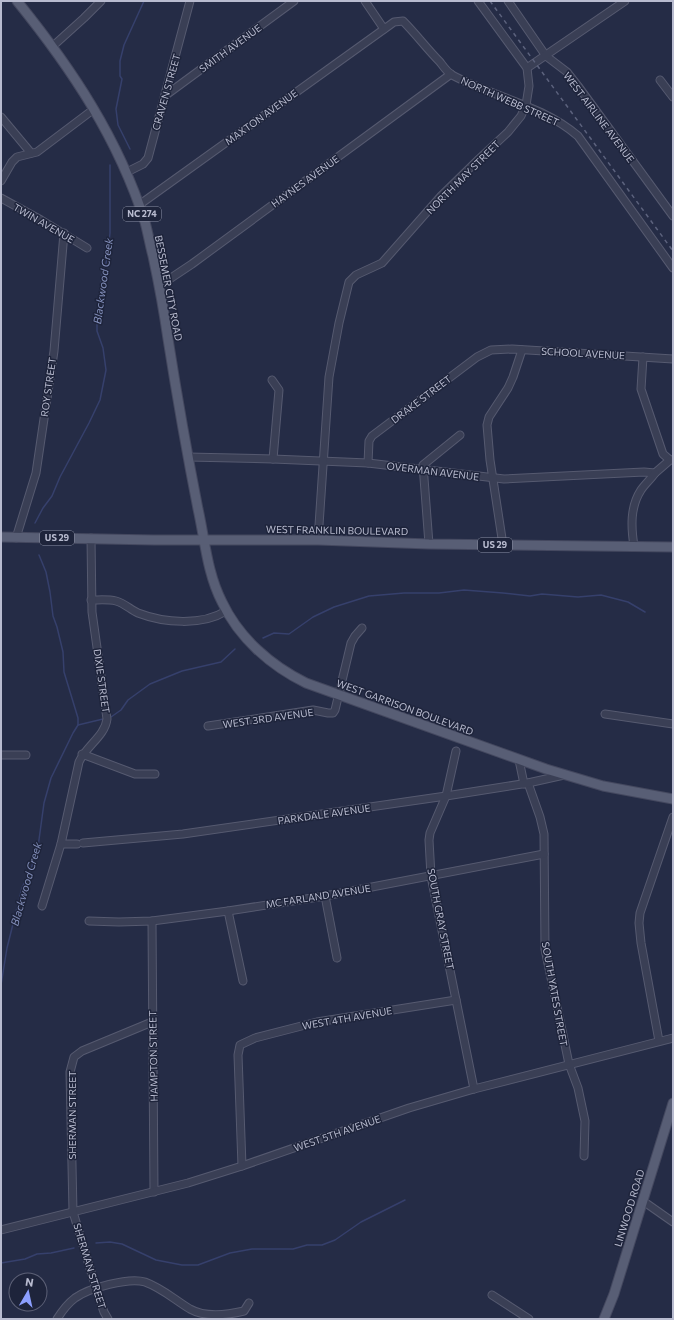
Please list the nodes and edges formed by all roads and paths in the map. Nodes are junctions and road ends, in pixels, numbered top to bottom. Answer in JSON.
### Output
{"nodes":[{"id":1,"x":17,"y":1,"type":"edge"},
{"id":2,"x":101,"y":1,"type":"edge"},
{"id":3,"x":190,"y":1,"type":"edge"},
{"id":4,"x":294,"y":1,"type":"edge"},
{"id":5,"x":365,"y":1,"type":"edge"},
{"id":6,"x":478,"y":1,"type":"edge"},
{"id":7,"x":508,"y":1,"type":"edge"},
{"id":8,"x":625,"y":1,"type":"edge"},
{"id":9,"x":384,"y":29,"type":"junction"},
{"id":10,"x":53,"y":46,"type":"junction"},
{"id":11,"x":546,"y":56,"type":"junction"},
{"id":12,"x":527,"y":68,"type":"junction"},
{"id":13,"x":451,"y":74,"type":"junction"},
{"id":14,"x":660,"y":80,"type":"dead end"},
{"id":15,"x":166,"y":95,"type":"junction"},
{"id":16,"x":673,"y":98,"type":"edge"},
{"id":17,"x":526,"y":105,"type":"junction"},
{"id":18,"x":94,"y":109,"type":"junction"},
{"id":19,"x":1,"y":116,"type":"edge"},
{"id":20,"x":31,"y":153,"type":"junction"},
{"id":21,"x":127,"y":172,"type":"junction"},
{"id":22,"x":1,"y":181,"type":"edge"},
{"id":23,"x":1,"y":198,"type":"edge"},
{"id":24,"x":139,"y":205,"type":"junction"},
{"id":25,"x":672,"y":212,"type":"edge"},
{"id":26,"x":64,"y":233,"type":"junction"},
{"id":27,"x":88,"y":248,"type":"dead end"},
{"id":28,"x":673,"y":268,"type":"edge"},
{"id":29,"x":159,"y":286,"type":"junction"},
{"id":30,"x":493,"y":350,"type":"joint"},
{"id":31,"x":522,"y":350,"type":"junction"},
{"id":32,"x":642,"y":357,"type":"junction"},
{"id":33,"x":673,"y":359,"type":"edge"},
{"id":34,"x":272,"y":380,"type":"dead end"},
{"id":35,"x":460,"y":434,"type":"dead end"},
{"id":36,"x":188,"y":458,"type":"junction"},
{"id":37,"x":273,"y":459,"type":"junction"},
{"id":38,"x":323,"y":460,"type":"junction"},
{"id":39,"x":671,"y":460,"type":"edge"},
{"id":40,"x":368,"y":463,"type":"junction"},
{"id":41,"x":423,"y":470,"type":"junction"},
{"id":42,"x":655,"y":473,"type":"junction"},
{"id":43,"x":493,"y":478,"type":"junction"},
{"id":44,"x":1,"y":537,"type":"edge"},
{"id":45,"x":16,"y":538,"type":"junction"},
{"id":46,"x":91,"y":538,"type":"junction"},
{"id":47,"x":204,"y":540,"type":"junction"},
{"id":48,"x":318,"y":540,"type":"junction"},
{"id":49,"x":429,"y":544,"type":"junction"},
{"id":50,"x":503,"y":545,"type":"junction"},
{"id":51,"x":634,"y":546,"type":"junction"},
{"id":52,"x":673,"y":547,"type":"edge"},
{"id":53,"x":91,"y":600,"type":"junction"},
{"id":54,"x":226,"y":611,"type":"junction"},
{"id":55,"x":362,"y":628,"type":"dead end"},
{"id":56,"x":339,"y":694,"type":"junction"},
{"id":57,"x":605,"y":714,"type":"dead end"},
{"id":58,"x":673,"y":724,"type":"edge"},
{"id":59,"x":208,"y":726,"type":"dead end"},
{"id":60,"x":456,"y":751,"type":"dead end"},
{"id":61,"x":82,"y":754,"type":"junction"},
{"id":62,"x":1,"y":755,"type":"edge"},
{"id":63,"x":26,"y":756,"type":"dead end"},
{"id":64,"x":519,"y":760,"type":"junction"},
{"id":65,"x":155,"y":774,"type":"dead end"},
{"id":66,"x":564,"y":775,"type":"junction"},
{"id":67,"x":526,"y":784,"type":"junction"},
{"id":68,"x":446,"y":796,"type":"junction"},
{"id":69,"x":673,"y":799,"type":"edge"},
{"id":70,"x":673,"y":817,"type":"edge"},
{"id":71,"x":61,"y":844,"type":"junction"},
{"id":72,"x":544,"y":854,"type":"junction"},
{"id":73,"x":431,"y":876,"type":"junction"},
{"id":74,"x":325,"y":896,"type":"junction"},
{"id":75,"x":42,"y":906,"type":"dead end"},
{"id":76,"x":228,"y":911,"type":"junction"},
{"id":77,"x":89,"y":921,"type":"dead end"},
{"id":78,"x":152,"y":921,"type":"junction"},
{"id":79,"x":337,"y":958,"type":"dead end"},
{"id":80,"x":243,"y":981,"type":"dead end"},
{"id":81,"x":456,"y":1000,"type":"junction"},
{"id":82,"x":152,"y":1022,"type":"junction"},
{"id":83,"x":673,"y":1038,"type":"edge"},
{"id":84,"x":659,"y":1041,"type":"junction"},
{"id":85,"x":568,"y":1064,"type":"junction"},
{"id":86,"x":474,"y":1089,"type":"junction"},
{"id":87,"x":673,"y":1104,"type":"edge"},
{"id":88,"x":584,"y":1156,"type":"dead end"},
{"id":89,"x":242,"y":1166,"type":"junction"},
{"id":90,"x":154,"y":1192,"type":"junction"},
{"id":91,"x":643,"y":1201,"type":"junction"},
{"id":92,"x":73,"y":1212,"type":"junction"},
{"id":93,"x":673,"y":1222,"type":"edge"},
{"id":94,"x":1,"y":1230,"type":"edge"},
{"id":95,"x":96,"y":1289,"type":"junction"},
{"id":96,"x":492,"y":1295,"type":"dead end"},
{"id":97,"x":249,"y":1303,"type":"dead end"},
{"id":98,"x":57,"y":1319,"type":"edge"},
{"id":99,"x":108,"y":1319,"type":"edge"},
{"id":100,"x":529,"y":1319,"type":"edge"},
{"id":101,"x":604,"y":1319,"type":"edge"}],
"edges":[{"from":1,"to":10,"type":"main road","name":"BESSEMER CITY ROAD","number":"NC 274"},
{"from":2,"to":10,"type":"street"},
{"from":3,"to":15,"type":"street","name":"CRAVEN STREET"},
{"from":4,"to":15,"type":"street","name":"SMITH AVENUE"},
{"from":5,"to":9,"type":"street"},
{"from":6,"to":12,"type":"street"},
{"from":7,"to":11,"type":"street","name":"WEST AIRLINE AVENUE"},
{"from":8,"to":11,"type":"street"},
{"from":9,"to":13,"type":"street","name":"NORTH WEBB STREET"},
{"from":9,"to":24,"type":"street","name":"MAXTON AVENUE"},
{"from":10,"to":18,"type":"main road","name":"BESSEMER CITY ROAD","number":"NC 274"},
{"from":11,"to":12,"type":"street"},
{"from":11,"to":25,"type":"street","name":"WEST AIRLINE AVENUE"},
{"from":12,"to":17,"type":"street","name":"NORTH MAY STREET"},
{"from":13,"to":17,"type":"street","name":"NORTH WEBB STREET"},
{"from":13,"to":29,"type":"street","name":"HAYNES AVENUE"},
{"from":14,"to":16,"type":"street"},
{"from":15,"to":21,"type":"street","name":"CRAVEN STREET"},
{"from":17,"to":28,"type":"street","name":"NORTH WEBB STREET"},
{"from":17,"to":38,"type":"street","name":"NORTH MAY STREET"},
{"from":18,"to":20,"type":"street"},
{"from":18,"to":21,"type":"main road","name":"BESSEMER CITY ROAD","number":"NC 274"},
{"from":19,"to":20,"type":"street"},
{"from":20,"to":22,"type":"street"},
{"from":21,"to":24,"type":"main road","name":"BESSEMER CITY ROAD","number":"NC 274"},
{"from":23,"to":26,"type":"street","name":"TWIN AVENUE"},
{"from":24,"to":29,"type":"main road","name":"BESSEMER CITY ROAD","number":"NC 274"},
{"from":26,"to":27,"type":"street","name":"TWIN AVENUE"},
{"from":26,"to":45,"type":"street","name":"ROY STREET"},
{"from":29,"to":36,"type":"main road","name":"BESSEMER CITY ROAD","number":"NC 274"},
{"from":30,"to":31,"type":"street","name":"SCHOOL AVENUE"},
{"from":30,"to":40,"type":"street","name":"DRAKE STREET"},
{"from":31,"to":32,"type":"street","name":"SCHOOL AVENUE"},
{"from":31,"to":43,"type":"street"},
{"from":32,"to":33,"type":"street","name":"SCHOOL AVENUE"},
{"from":32,"to":39,"type":"street"},
{"from":34,"to":37,"type":"street"},
{"from":35,"to":41,"type":"street"},
{"from":36,"to":37,"type":"street","name":"OVERMAN AVENUE"},
{"from":36,"to":47,"type":"main road","name":"BESSEMER CITY ROAD","number":"NC 274"},
{"from":37,"to":38,"type":"street","name":"OVERMAN AVENUE"},
{"from":38,"to":40,"type":"street","name":"OVERMAN AVENUE"},
{"from":38,"to":48,"type":"street"},
{"from":39,"to":42,"type":"street"},
{"from":40,"to":41,"type":"street","name":"OVERMAN AVENUE"},
{"from":41,"to":43,"type":"street","name":"OVERMAN AVENUE"},
{"from":41,"to":49,"type":"street"},
{"from":42,"to":43,"type":"street","name":"OVERMAN AVENUE"},
{"from":42,"to":51,"type":"street"},
{"from":43,"to":50,"type":"street"},
{"from":44,"to":45,"type":"main road","name":"WEST FRANKLIN BOULEVARD","number":"US 29"},
{"from":45,"to":46,"type":"main road","name":"WEST FRANKLIN BOULEVARD","number":"US 29"},
{"from":46,"to":47,"type":"main road","name":"WEST FRANKLIN BOULEVARD","number":"US 29"},
{"from":46,"to":53,"type":"street","name":"DIXIE STREET"},
{"from":47,"to":48,"type":"main road","name":"WEST FRANKLIN BOULEVARD","number":"US 29"},
{"from":47,"to":54,"type":"main road","name":"WEST GARRISON BOULEVARD"},
{"from":48,"to":49,"type":"main road","name":"WEST FRANKLIN BOULEVARD","number":"US 29"},
{"from":49,"to":50,"type":"main road","name":"WEST FRANKLIN BOULEVARD","number":"US 29"},
{"from":50,"to":51,"type":"main road","name":"WEST FRANKLIN BOULEVARD","number":"US 29"},
{"from":51,"to":52,"type":"main road","name":"WEST FRANKLIN BOULEVARD","number":"US 29"},
{"from":53,"to":54,"type":"street"},
{"from":53,"to":61,"type":"street","name":"DIXIE STREET"},
{"from":54,"to":56,"type":"main road","name":"WEST GARRISON BOULEVARD"},
{"from":55,"to":56,"type":"street"},
{"from":56,"to":59,"type":"street","name":"WEST 3RD AVENUE"},
{"from":56,"to":64,"type":"main road","name":"WEST GARRISON BOULEVARD"},
{"from":57,"to":58,"type":"street"},
{"from":60,"to":68,"type":"street","name":"SOUTH GRAY STREET"},
{"from":61,"to":65,"type":"street"},
{"from":61,"to":71,"type":"street","name":"DIXIE STREET"},
{"from":62,"to":63,"type":"street"},
{"from":64,"to":66,"type":"main road","name":"WEST GARRISON BOULEVARD"},
{"from":64,"to":67,"type":"street","name":"SOUTH YATES STREET"},
{"from":66,"to":67,"type":"street","name":"PARKDALE AVENUE"},
{"from":66,"to":69,"type":"main road","name":"WEST GARRISON BOULEVARD"},
{"from":67,"to":68,"type":"street","name":"PARKDALE AVENUE"},
{"from":67,"to":72,"type":"street","name":"SOUTH YATES STREET"},
{"from":68,"to":71,"type":"street","name":"PARKDALE AVENUE"},
{"from":68,"to":73,"type":"street","name":"SOUTH GRAY STREET"},
{"from":70,"to":84,"type":"street"},
{"from":71,"to":75,"type":"street","name":"DIXIE STREET"},
{"from":72,"to":73,"type":"street","name":"MC FARLAND AVENUE"},
{"from":72,"to":85,"type":"street","name":"SOUTH YATES STREET"},
{"from":73,"to":74,"type":"street","name":"MC FARLAND AVENUE"},
{"from":73,"to":81,"type":"street","name":"SOUTH GRAY STREET"},
{"from":74,"to":76,"type":"street","name":"MC FARLAND AVENUE"},
{"from":74,"to":79,"type":"street"},
{"from":76,"to":78,"type":"street","name":"MC FARLAND AVENUE"},
{"from":76,"to":80,"type":"street"},
{"from":77,"to":78,"type":"street","name":"MC FARLAND AVENUE"},
{"from":78,"to":82,"type":"street","name":"HAMPTON STREET"},
{"from":81,"to":86,"type":"street","name":"SOUTH GRAY STREET"},
{"from":81,"to":89,"type":"street","name":"WEST 4TH AVENUE"},
{"from":82,"to":90,"type":"street","name":"HAMPTON STREET"},
{"from":82,"to":92,"type":"street","name":"SHERMAN STREET"},
{"from":83,"to":84,"type":"street","name":"WEST 5TH AVENUE"},
{"from":84,"to":85,"type":"street","name":"WEST 5TH AVENUE"},
{"from":85,"to":86,"type":"street","name":"WEST 5TH AVENUE"},
{"from":85,"to":88,"type":"street","name":"SOUTH YATES STREET"},
{"from":86,"to":89,"type":"street","name":"WEST 5TH AVENUE"},
{"from":87,"to":91,"type":"main road","name":"LINWOOD ROAD"},
{"from":89,"to":90,"type":"street","name":"WEST 5TH AVENUE"},
{"from":90,"to":92,"type":"street","name":"WEST 5TH AVENUE"},
{"from":91,"to":93,"type":"street"},
{"from":91,"to":101,"type":"main road","name":"LINWOOD ROAD"},
{"from":92,"to":94,"type":"street","name":"WEST 5TH AVENUE"},
{"from":92,"to":95,"type":"street","name":"SHERMAN STREET"},
{"from":95,"to":97,"type":"street"},
{"from":95,"to":98,"type":"street"},
{"from":95,"to":99,"type":"street","name":"SHERMAN STREET"},
{"from":96,"to":100,"type":"street"}]}
